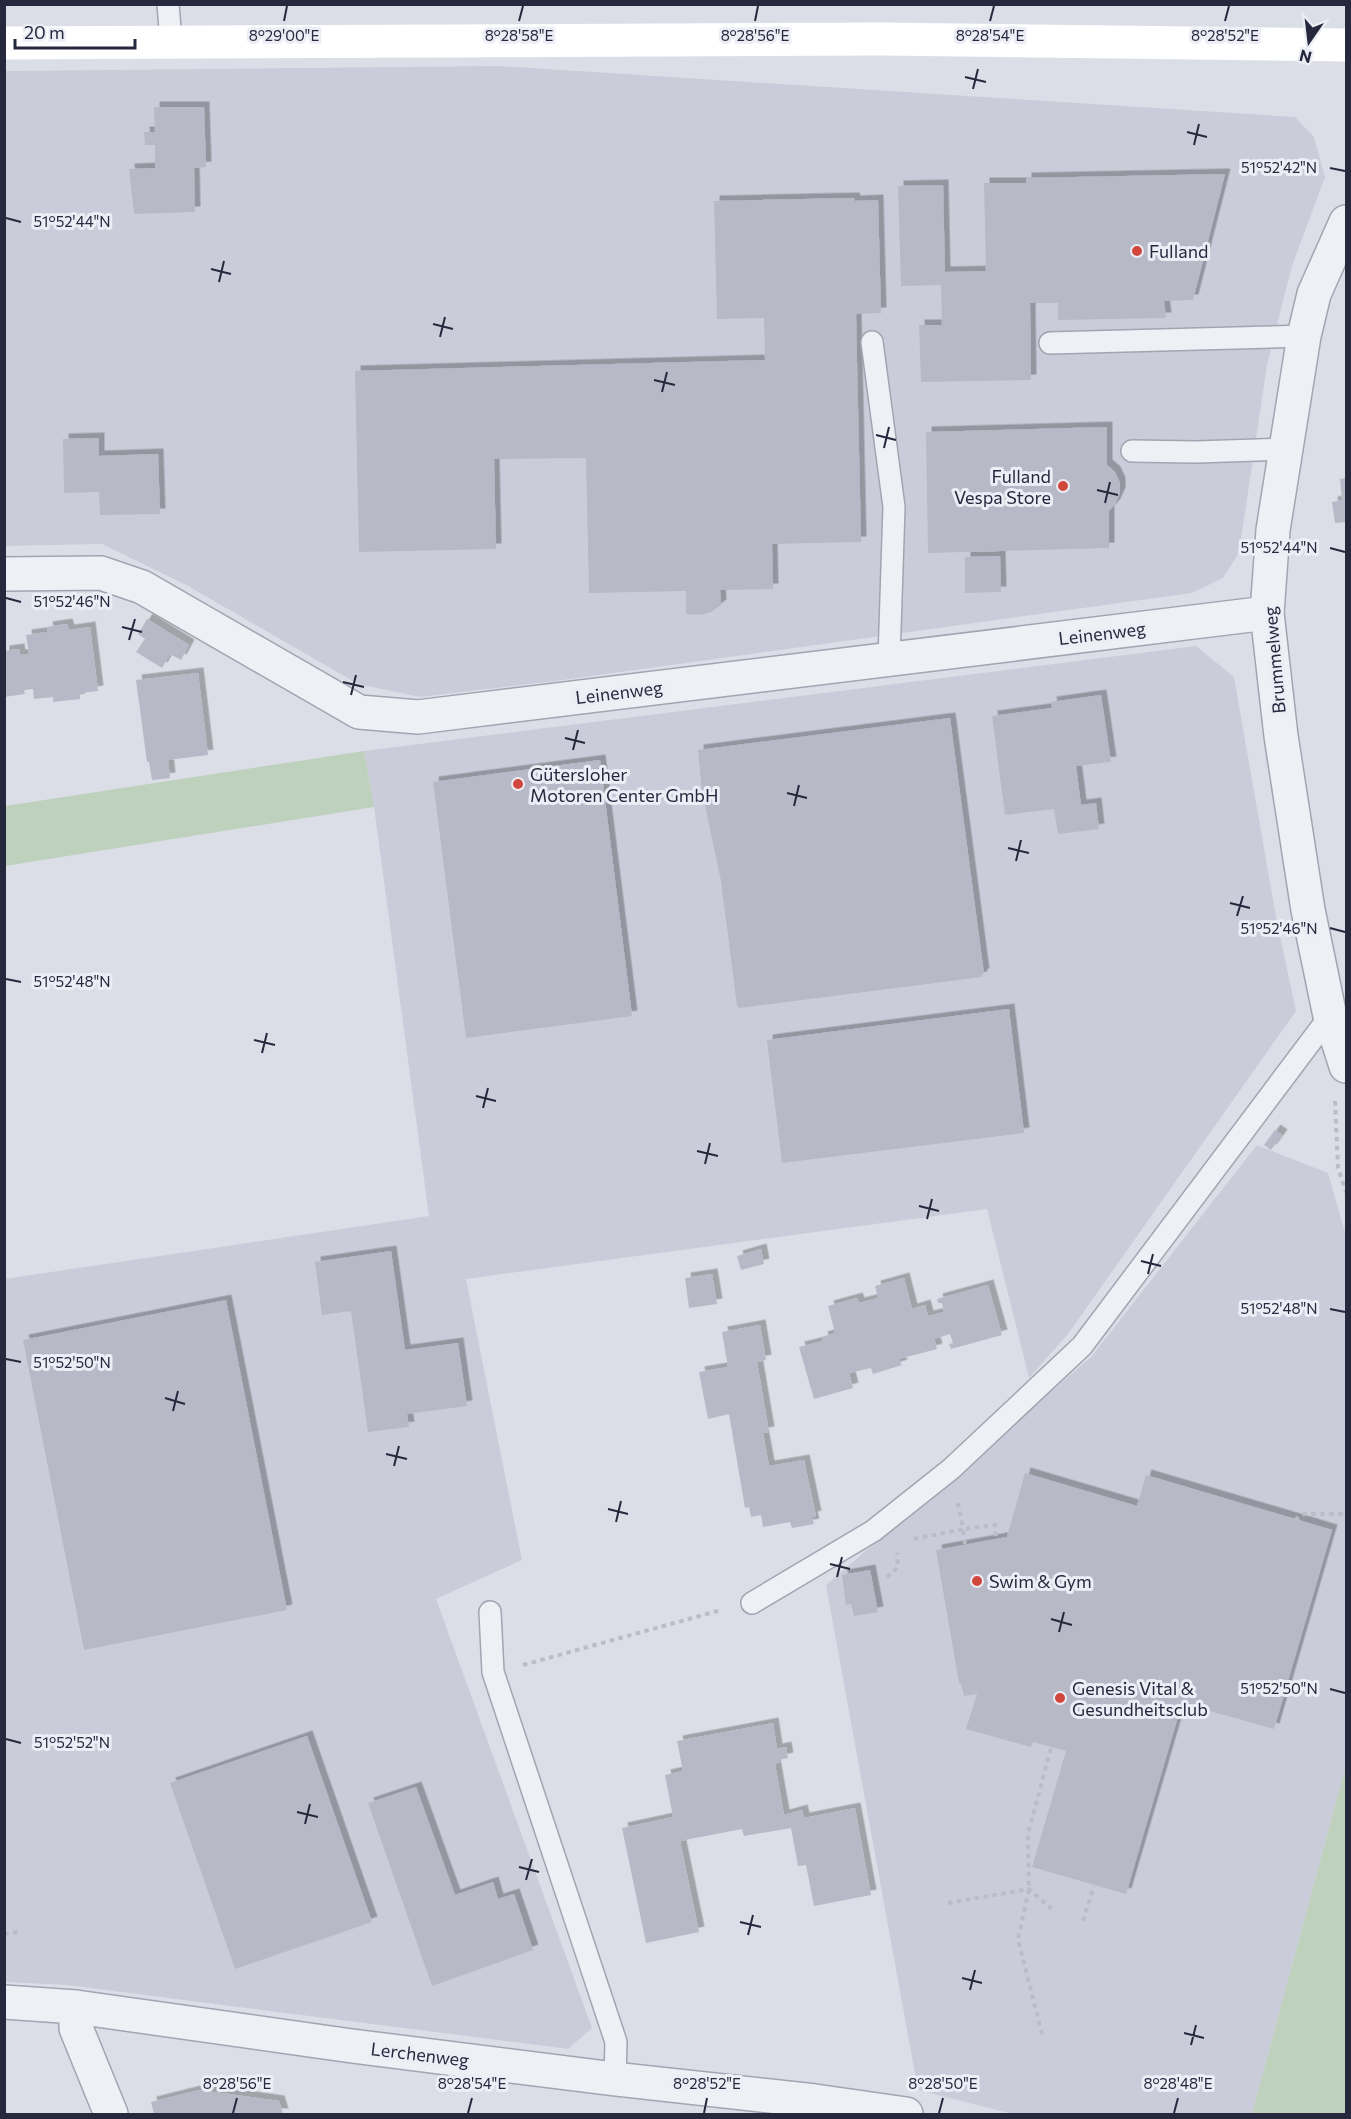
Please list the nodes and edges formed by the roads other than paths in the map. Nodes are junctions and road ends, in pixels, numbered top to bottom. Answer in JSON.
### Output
{"nodes":[{"id":1,"x":168,"y":4,"type":"edge"},
{"id":2,"x":171,"y":42,"type":"junction"},
{"id":3,"x":4,"y":44,"type":"edge"},
{"id":4,"x":1347,"y":45,"type":"edge"},
{"id":5,"x":1347,"y":222,"type":"edge"},
{"id":6,"x":1304,"y":336,"type":"junction"},
{"id":7,"x":872,"y":342,"type":"dead end"},
{"id":8,"x":1050,"y":343,"type":"dead end"},
{"id":9,"x":1286,"y":449,"type":"junction"},
{"id":10,"x":1132,"y":451,"type":"dead end"},
{"id":11,"x":4,"y":574,"type":"edge"},
{"id":12,"x":1267,"y":613,"type":"junction"},
{"id":13,"x":889,"y":659,"type":"junction"},
{"id":14,"x":1330,"y":1016,"type":"junction"},
{"id":15,"x":1347,"y":1066,"type":"edge"},
{"id":16,"x":752,"y":1603,"type":"road end"},
{"id":17,"x":490,"y":1612,"type":"dead end"},
{"id":18,"x":4,"y":2002,"type":"edge"},
{"id":19,"x":76,"y":2007,"type":"junction"},
{"id":20,"x":615,"y":2079,"type":"junction"},
{"id":21,"x":111,"y":2115,"type":"edge"},
{"id":22,"x":906,"y":2115,"type":"edge"}],
"edges":[{"from":1,"to":2,"type":"lane"},
{"from":2,"to":3,"type":"main road"},
{"from":2,"to":4,"type":"main road"},
{"from":5,"to":6,"type":"street","name":"Brummelweg"},
{"from":6,"to":8,"type":"lane"},
{"from":6,"to":9,"type":"street","name":"Brummelweg"},
{"from":7,"to":13,"type":"lane"},
{"from":9,"to":10,"type":"lane"},
{"from":9,"to":12,"type":"street","name":"Brummelweg"},
{"from":11,"to":13,"type":"street","name":"Leinenweg"},
{"from":12,"to":13,"type":"street","name":"Leinenweg"},
{"from":12,"to":14,"type":"street","name":"Brummelweg"},
{"from":14,"to":15,"type":"street","name":"Brummelweg"},
{"from":14,"to":16,"type":"lane"},
{"from":17,"to":20,"type":"lane"},
{"from":18,"to":19,"type":"street","name":"Lerchenweg"},
{"from":19,"to":20,"type":"street","name":"Lerchenweg"},
{"from":19,"to":21,"type":"street"},
{"from":20,"to":22,"type":"street","name":"Lerchenweg"}]}
